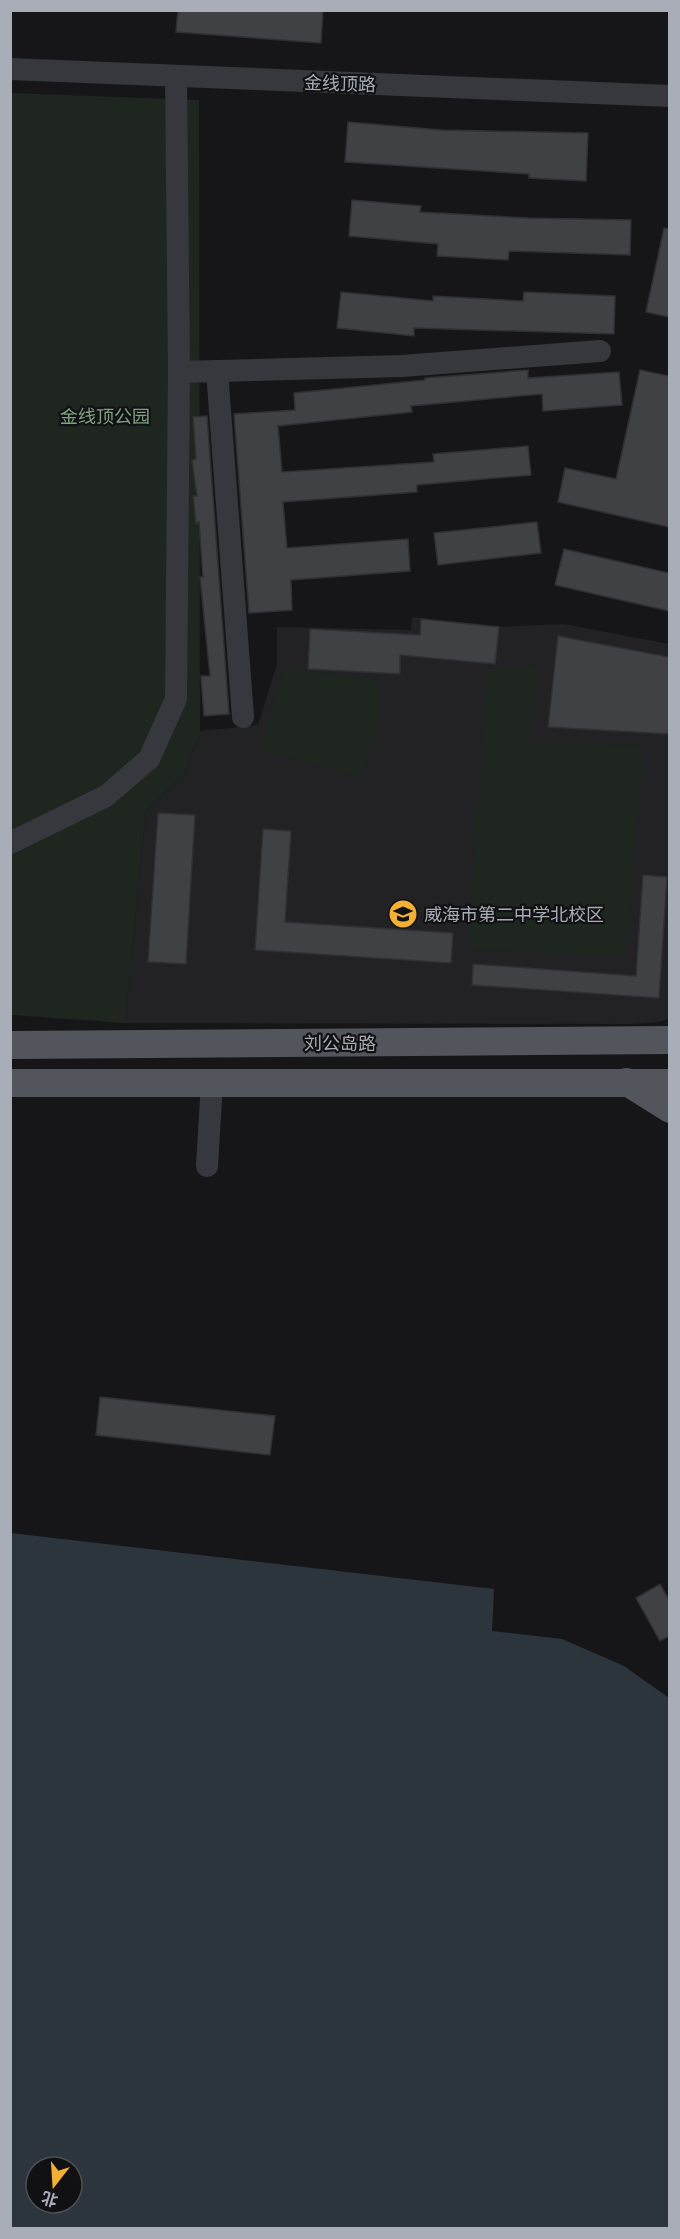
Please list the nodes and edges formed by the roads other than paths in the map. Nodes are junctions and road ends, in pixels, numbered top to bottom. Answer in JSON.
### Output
{"nodes":[{"id":1,"x":10,"y":69,"type":"edge"},
{"id":2,"x":176,"y":76,"type":"junction"},
{"id":3,"x":669,"y":96,"type":"edge"},
{"id":4,"x":600,"y":351,"type":"dead end"},
{"id":5,"x":217,"y":371,"type":"junction"},
{"id":6,"x":179,"y":372,"type":"junction"},
{"id":7,"x":243,"y":717,"type":"dead end"},
{"id":8,"x":10,"y":843,"type":"edge"},
{"id":9,"x":666,"y":1036,"type":"edge"},
{"id":10,"x":10,"y":1045,"type":"edge"},
{"id":11,"x":212,"y":1082,"type":"junction"},
{"id":12,"x":627,"y":1082,"type":"junction"},
{"id":13,"x":10,"y":1083,"type":"edge"},
{"id":14,"x":669,"y":1083,"type":"edge"},
{"id":15,"x":669,"y":1109,"type":"edge"},
{"id":16,"x":207,"y":1166,"type":"dead end"}],
"edges":[{"from":1,"to":2,"type":"street","name":"金线顶路"},
{"from":2,"to":3,"type":"street","name":"金线顶路"},
{"from":2,"to":6,"type":"street"},
{"from":4,"to":5,"type":"street"},
{"from":5,"to":6,"type":"street"},
{"from":5,"to":7,"type":"street"},
{"from":6,"to":8,"type":"street"},
{"from":9,"to":10,"type":"main road","name":"刘公岛路"},
{"from":11,"to":12,"type":"main road"},
{"from":11,"to":13,"type":"main road"},
{"from":11,"to":16,"type":"street"},
{"from":12,"to":14,"type":"main road"},
{"from":12,"to":15,"type":"main road"}]}
